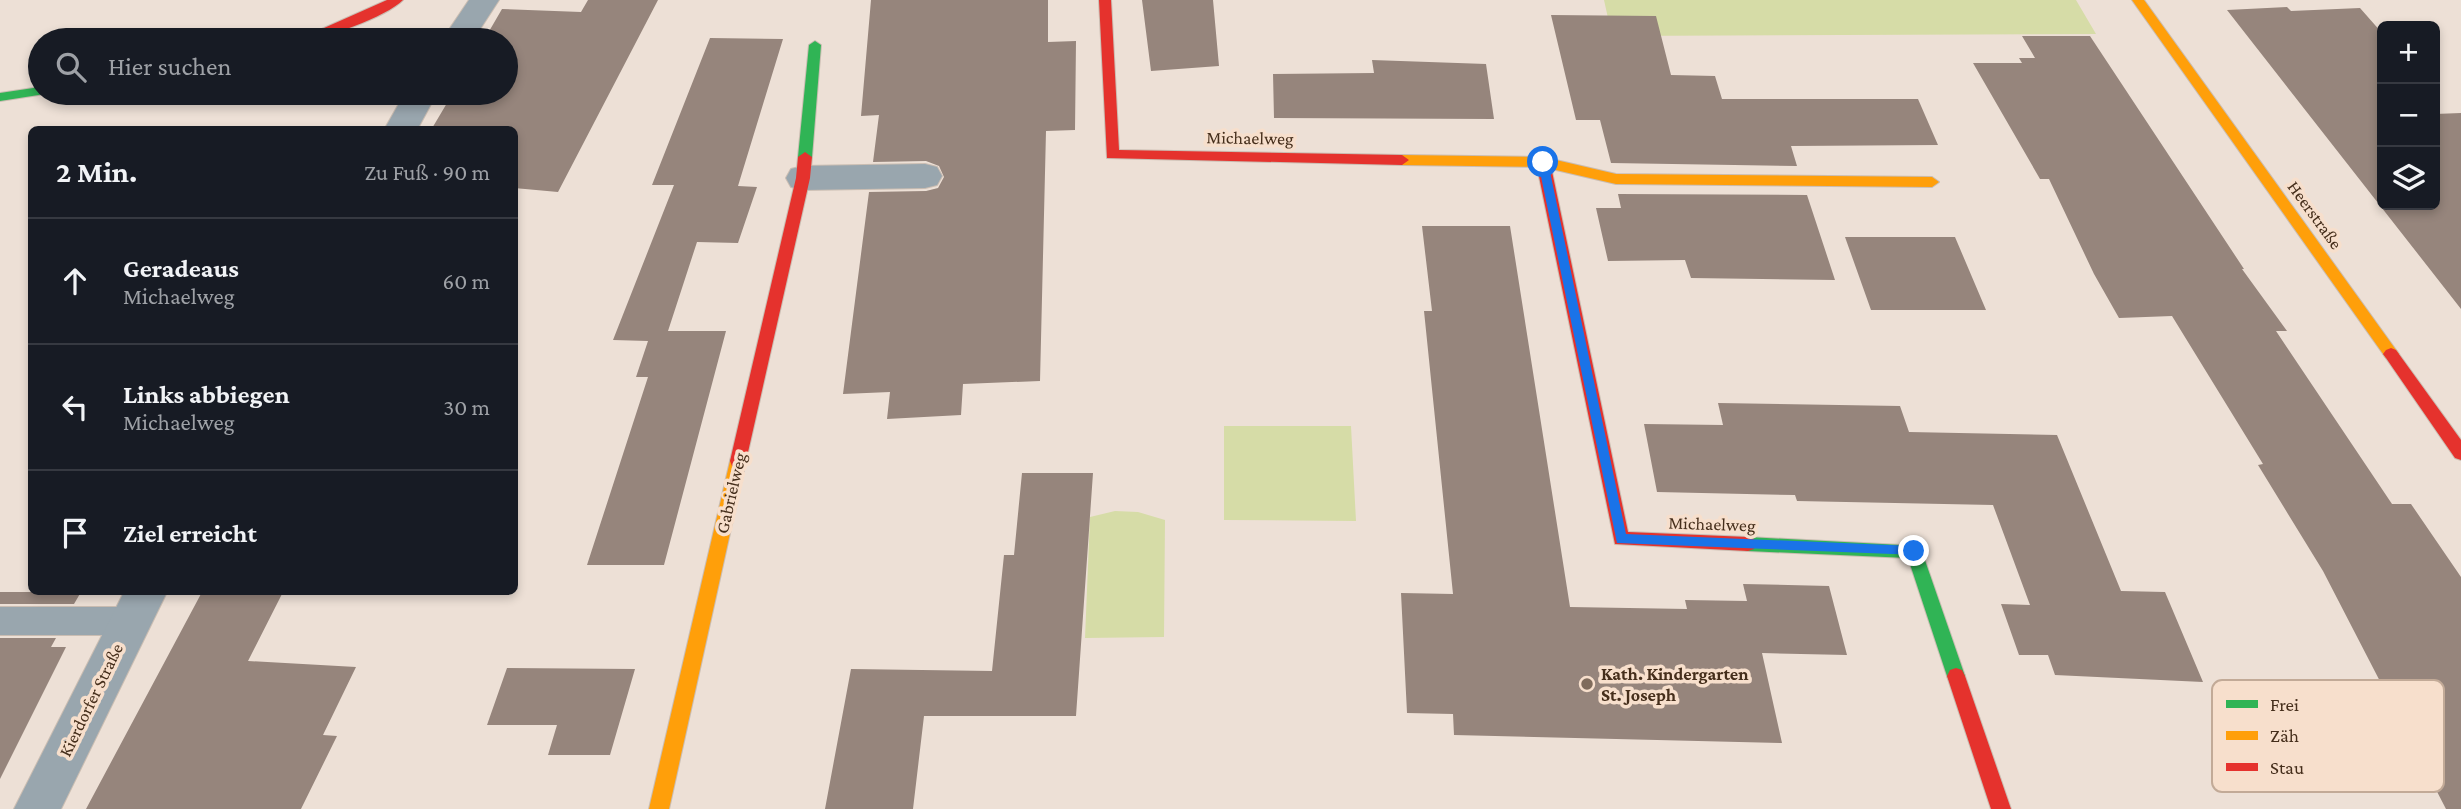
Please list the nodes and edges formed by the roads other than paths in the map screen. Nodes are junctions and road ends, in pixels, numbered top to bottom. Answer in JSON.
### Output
{"nodes":[{"id":1,"x":397,"y":0,"type":"edge"},
{"id":2,"x":484,"y":0,"type":"edge"},
{"id":3,"x":1105,"y":0,"type":"edge"},
{"id":4,"x":2137,"y":0,"type":"edge"},
{"id":5,"x":339,"y":28,"type":"edge"},
{"id":6,"x":465,"y":28,"type":"edge"},
{"id":7,"x":815,"y":45,"type":"dead end"},
{"id":8,"x":28,"y":93,"type":"edge"},
{"id":9,"x":0,"y":97,"type":"edge"},
{"id":10,"x":414,"y":105,"type":"edge"},
{"id":11,"x":402,"y":126,"type":"edge"},
{"id":12,"x":1543,"y":162,"type":"junction"},
{"id":13,"x":925,"y":176,"type":"dead end"},
{"id":14,"x":803,"y":178,"type":"junction"},
{"id":15,"x":1932,"y":182,"type":"dead end"},
{"id":16,"x":2461,"y":453,"type":"edge"},
{"id":17,"x":138,"y":606,"type":"edge"},
{"id":18,"x":0,"y":621,"type":"edge"},
{"id":19,"x":37,"y":809,"type":"edge"},
{"id":20,"x":659,"y":809,"type":"edge"},
{"id":21,"x":2001,"y":809,"type":"edge"}],
"edges":[{"from":1,"to":5,"type":"street"},
{"from":2,"to":6,"type":"street"},
{"from":3,"to":12,"type":"street","name":"Michaelweg"},
{"from":4,"to":16,"type":"street","name":"Heerstraße"},
{"from":7,"to":14,"type":"street","name":"Gabrielweg"},
{"from":8,"to":9,"type":"street"},
{"from":10,"to":11,"type":"street"},
{"from":12,"to":15,"type":"street","name":"Michaelweg"},
{"from":12,"to":21,"type":"street","name":"Michaelweg"},
{"from":13,"to":14,"type":"street"},
{"from":14,"to":20,"type":"street","name":"Gabrielweg"},
{"from":17,"to":18,"type":"lane"},
{"from":17,"to":19,"type":"street","name":"Kierdorfer Straße"}]}
